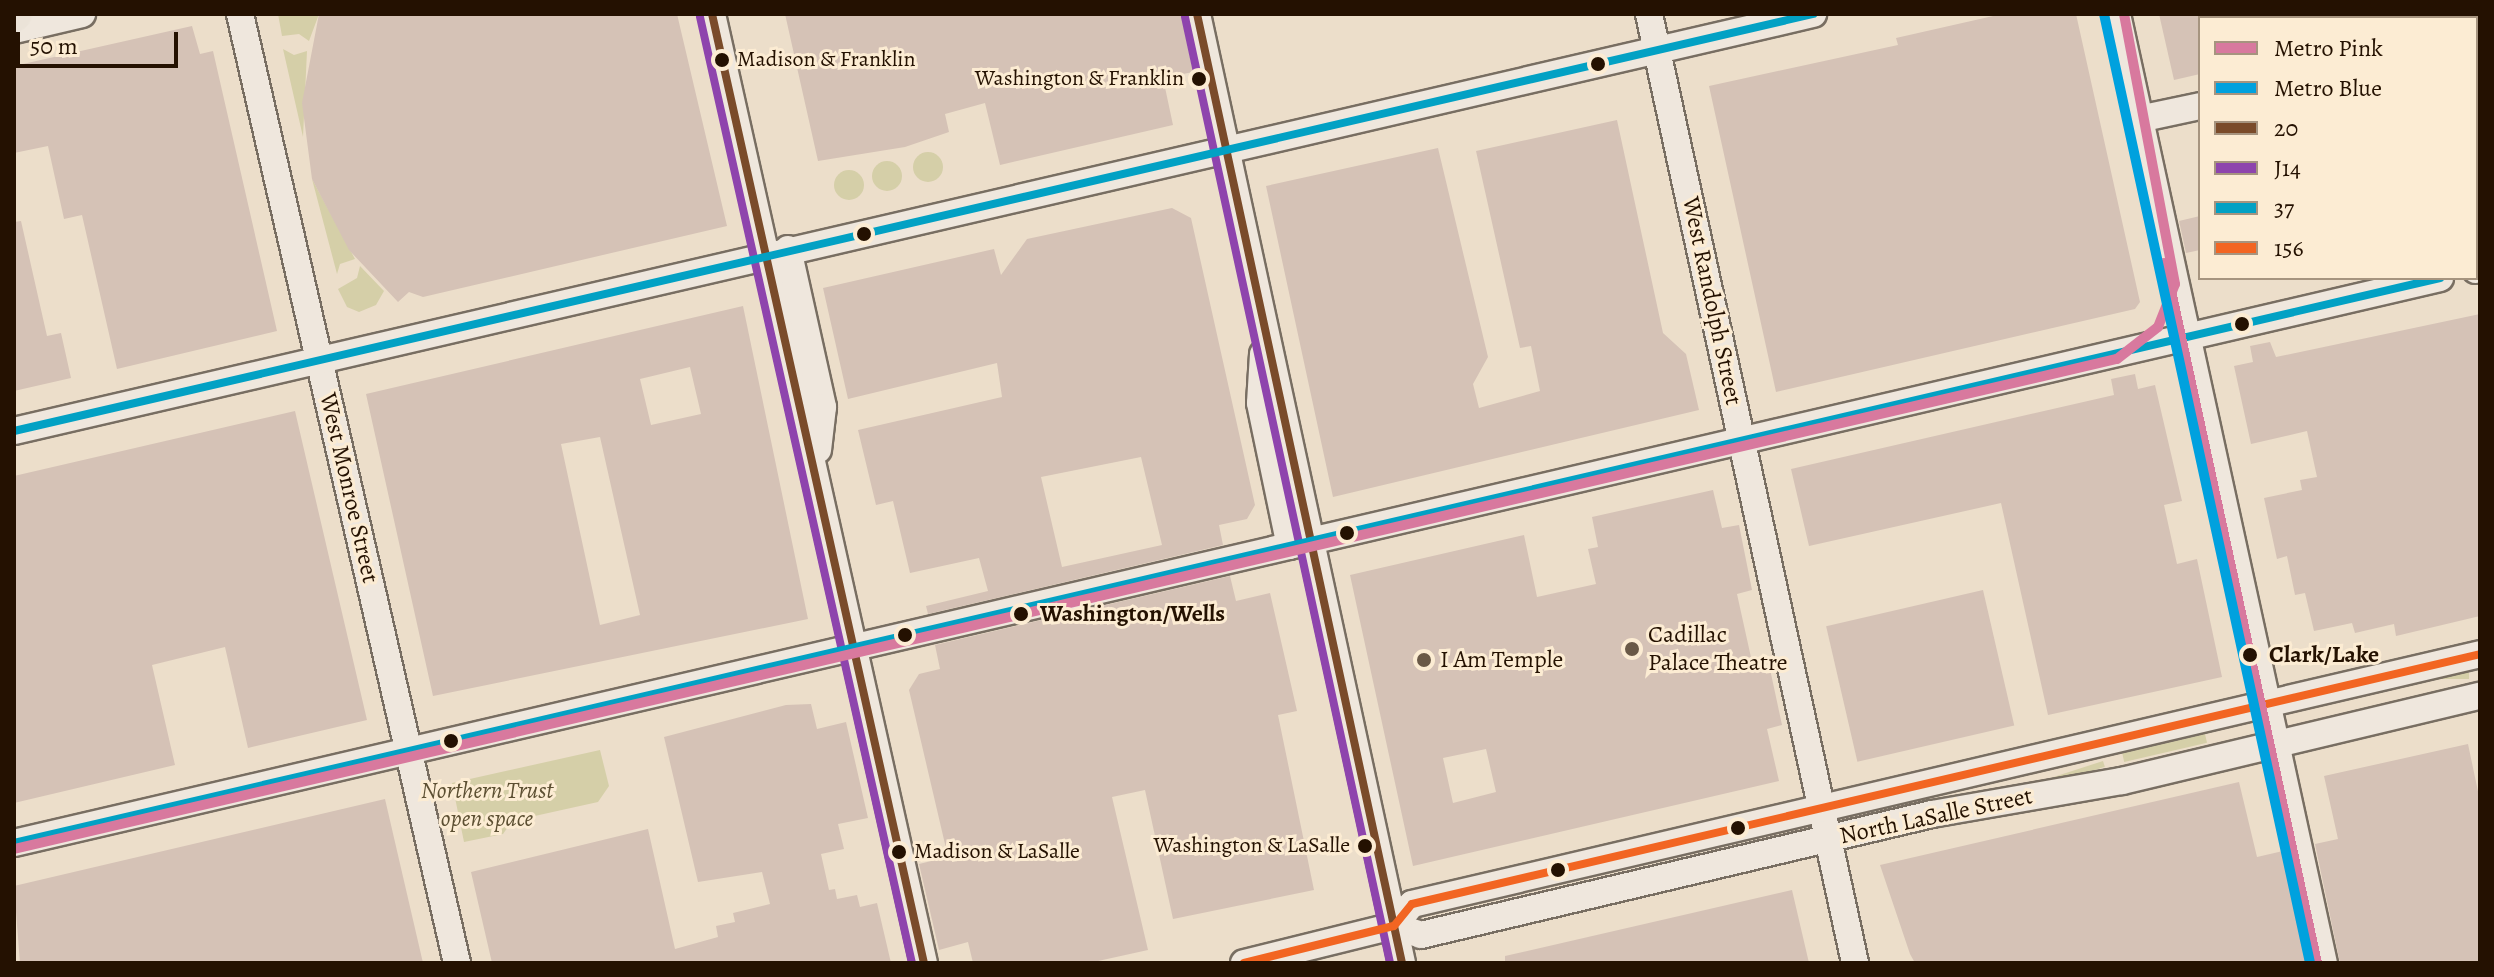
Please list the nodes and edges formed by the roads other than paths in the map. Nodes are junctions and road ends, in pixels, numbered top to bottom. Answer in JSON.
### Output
{"nodes":[{"id":1,"x":82,"y":14,"type":"edge"},
{"id":2,"x":240,"y":14,"type":"edge"},
{"id":3,"x":712,"y":14,"type":"edge"},
{"id":4,"x":1197,"y":14,"type":"edge"},
{"id":5,"x":1649,"y":14,"type":"edge"},
{"id":6,"x":1813,"y":14,"type":"edge"},
{"id":7,"x":2117,"y":14,"type":"edge"},
{"id":8,"x":14,"y":30,"type":"edge"},
{"id":9,"x":1658,"y":49,"type":"junction"},
{"id":10,"x":2198,"y":106,"type":"edge"},
{"id":11,"x":2139,"y":119,"type":"junction"},
{"id":12,"x":1227,"y":148,"type":"junction"},
{"id":13,"x":777,"y":252,"type":"junction"},
{"id":14,"x":2431,"y":280,"type":"edge"},
{"id":15,"x":2186,"y":337,"type":"junction"},
{"id":16,"x":319,"y":360,"type":"junction"},
{"id":17,"x":14,"y":431,"type":"edge"},
{"id":18,"x":1742,"y":440,"type":"junction"},
{"id":19,"x":1301,"y":543,"type":"junction"},
{"id":20,"x":856,"y":647,"type":"junction"},
{"id":21,"x":2480,"y":654,"type":"edge"},
{"id":22,"x":2480,"y":696,"type":"edge"},
{"id":23,"x":2266,"y":701,"type":"junction"},
{"id":24,"x":2276,"y":747,"type":"junction"},
{"id":25,"x":410,"y":751,"type":"junction"},
{"id":26,"x":1822,"y":805,"type":"junction"},
{"id":27,"x":1829,"y":838,"type":"junction"},
{"id":28,"x":14,"y":843,"type":"edge"},
{"id":29,"x":1394,"y":926,"type":"junction"},
{"id":30,"x":457,"y":963,"type":"edge"},
{"id":31,"x":924,"y":963,"type":"edge"},
{"id":32,"x":1244,"y":963,"type":"edge"},
{"id":33,"x":1402,"y":963,"type":"edge"},
{"id":34,"x":1855,"y":963,"type":"edge"},
{"id":35,"x":2324,"y":963,"type":"edge"}],
"edges":[{"from":1,"to":8,"type":"main road"},
{"from":2,"to":16,"type":"main road","name":"West Monroe Street"},
{"from":3,"to":13,"type":"main road"},
{"from":4,"to":12,"type":"main road"},
{"from":5,"to":9,"type":"main road","name":"West Randolph Street"},
{"from":6,"to":9,"type":"main road"},
{"from":7,"to":11,"type":"main road"},
{"from":9,"to":12,"type":"main road"},
{"from":9,"to":18,"type":"main road","name":"West Randolph Street"},
{"from":10,"to":11,"type":"main road"},
{"from":11,"to":15,"type":"main road"},
{"from":12,"to":13,"type":"main road"},
{"from":12,"to":19,"type":"main road"},
{"from":13,"to":16,"type":"main road"},
{"from":13,"to":20,"type":"main road"},
{"from":14,"to":15,"type":"main road"},
{"from":15,"to":18,"type":"main road"},
{"from":15,"to":23,"type":"main road"},
{"from":16,"to":17,"type":"main road"},
{"from":16,"to":25,"type":"main road","name":"West Monroe Street"},
{"from":18,"to":19,"type":"main road"},
{"from":18,"to":26,"type":"main road","name":"West Randolph Street"},
{"from":19,"to":20,"type":"main road"},
{"from":19,"to":29,"type":"main road"},
{"from":20,"to":25,"type":"main road"},
{"from":20,"to":31,"type":"main road"},
{"from":21,"to":23,"type":"main road","name":"North LaSalle Street"},
{"from":22,"to":24,"type":"main road","name":"North LaSalle Street"},
{"from":23,"to":24,"type":"main road"},
{"from":23,"to":26,"type":"main road","name":"North LaSalle Street"},
{"from":24,"to":27,"type":"main road","name":"North LaSalle Street"},
{"from":24,"to":35,"type":"main road"},
{"from":25,"to":28,"type":"main road"},
{"from":25,"to":30,"type":"main road","name":"West Monroe Street"},
{"from":26,"to":27,"type":"main road","name":"West Randolph Street"},
{"from":26,"to":29,"type":"main road","name":"North LaSalle Street"},
{"from":27,"to":29,"type":"main road","name":"North LaSalle Street"},
{"from":27,"to":34,"type":"main road","name":"West Randolph Street"},
{"from":29,"to":32,"type":"main road","name":"North LaSalle Street"},
{"from":29,"to":33,"type":"main road"}]}
